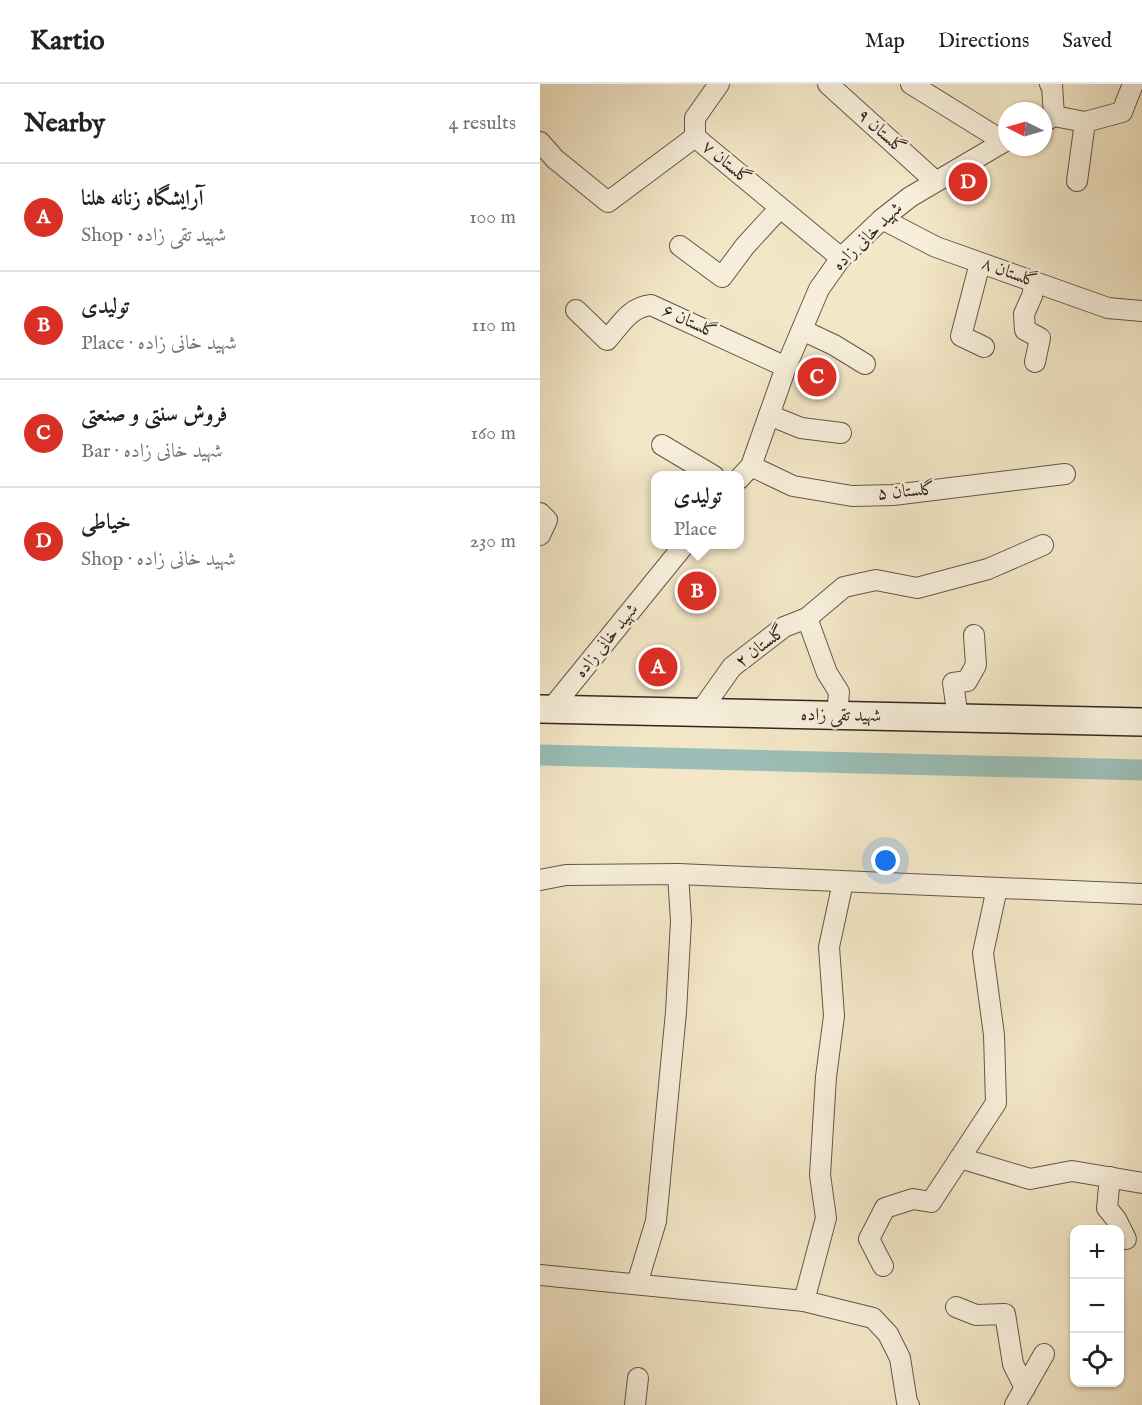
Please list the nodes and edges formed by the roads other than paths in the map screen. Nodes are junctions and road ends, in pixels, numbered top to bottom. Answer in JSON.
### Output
{"nodes":[{"id":1,"x":719,"y":84,"type":"edge"},
{"id":2,"x":828,"y":84,"type":"edge"},
{"id":3,"x":911,"y":84,"type":"edge"},
{"id":4,"x":1050,"y":84,"type":"edge"},
{"id":5,"x":1133,"y":84,"type":"edge"},
{"id":6,"x":1050,"y":102,"type":"edge"},
{"id":7,"x":1052,"y":119,"type":"edge"},
{"id":8,"x":1085,"y":122,"type":"junction"},
{"id":9,"x":695,"y":136,"type":"junction"},
{"id":10,"x":998,"y":136,"type":"edge"},
{"id":11,"x":540,"y":142,"type":"edge"},
{"id":12,"x":998,"y":144,"type":"edge"},
{"id":13,"x":935,"y":181,"type":"junction"},
{"id":14,"x":1077,"y":181,"type":"dead end"},
{"id":15,"x":780,"y":208,"type":"junction"},
{"id":16,"x":882,"y":219,"type":"junction"},
{"id":17,"x":680,"y":246,"type":"dead end"},
{"id":18,"x":841,"y":258,"type":"junction"},
{"id":19,"x":980,"y":263,"type":"junction"},
{"id":20,"x":1035,"y":282,"type":"junction"},
{"id":21,"x":576,"y":310,"type":"dead end"},
{"id":22,"x":1142,"y":311,"type":"edge"},
{"id":23,"x":802,"y":330,"type":"junction"},
{"id":24,"x":984,"y":347,"type":"dead end"},
{"id":25,"x":1035,"y":362,"type":"dead end"},
{"id":26,"x":865,"y":364,"type":"dead end"},
{"id":27,"x":786,"y":367,"type":"junction"},
{"id":28,"x":769,"y":415,"type":"junction"},
{"id":29,"x":841,"y":433,"type":"dead end"},
{"id":30,"x":662,"y":445,"type":"dead end"},
{"id":31,"x":706,"y":471,"type":"edge"},
{"id":32,"x":745,"y":473,"type":"edge"},
{"id":33,"x":1065,"y":474,"type":"dead end"},
{"id":34,"x":540,"y":513,"type":"edge"},
{"id":35,"x":540,"y":535,"type":"edge"},
{"id":36,"x":1043,"y":545,"type":"dead end"},
{"id":37,"x":681,"y":549,"type":"edge"},
{"id":38,"x":807,"y":618,"type":"junction"},
{"id":39,"x":974,"y":635,"type":"dead end"},
{"id":40,"x":546,"y":709,"type":"edge"},
{"id":41,"x":700,"y":712,"type":"junction"},
{"id":42,"x":837,"y":716,"type":"junction"},
{"id":43,"x":958,"y":718,"type":"junction"},
{"id":44,"x":1142,"y":723,"type":"edge"},
{"id":45,"x":678,"y":874,"type":"junction"},
{"id":46,"x":540,"y":880,"type":"edge"},
{"id":47,"x":843,"y":882,"type":"junction"},
{"id":48,"x":997,"y":888,"type":"junction"},
{"id":49,"x":1142,"y":894,"type":"edge"},
{"id":50,"x":960,"y":1158,"type":"junction"},
{"id":51,"x":1110,"y":1177,"type":"junction"},
{"id":52,"x":1142,"y":1183,"type":"edge"},
{"id":53,"x":1126,"y":1239,"type":"dead end"},
{"id":54,"x":883,"y":1266,"type":"dead end"},
{"id":55,"x":540,"y":1275,"type":"edge"},
{"id":56,"x":637,"y":1284,"type":"junction"},
{"id":57,"x":804,"y":1301,"type":"junction"},
{"id":58,"x":956,"y":1307,"type":"dead end"},
{"id":59,"x":1044,"y":1354,"type":"dead end"},
{"id":60,"x":638,"y":1378,"type":"dead end"},
{"id":61,"x":1020,"y":1396,"type":"edge"},
{"id":62,"x":635,"y":1405,"type":"edge"},
{"id":63,"x":909,"y":1405,"type":"edge"}],
"edges":[{"from":1,"to":9,"type":"street"},
{"from":2,"to":13,"type":"street","name":"گلستان ۹"},
{"from":3,"to":10,"type":"street"},
{"from":4,"to":6,"type":"street"},
{"from":5,"to":8,"type":"street"},
{"from":7,"to":8,"type":"street"},
{"from":8,"to":14,"type":"street"},
{"from":9,"to":11,"type":"street","name":"گلستان ٧"},
{"from":9,"to":15,"type":"street","name":"گلستان ٧"},
{"from":12,"to":13,"type":"street","name":"شهید خانی زاده"},
{"from":13,"to":16,"type":"street","name":"شهید خانی زاده"},
{"from":15,"to":17,"type":"street"},
{"from":15,"to":18,"type":"street","name":"گلستان ٧"},
{"from":16,"to":18,"type":"street","name":"شهید خانی زاده"},
{"from":16,"to":19,"type":"street","name":"گلستان ۸"},
{"from":18,"to":23,"type":"street","name":"شهید خانی زاده"},
{"from":19,"to":20,"type":"street","name":"گلستان ۸"},
{"from":19,"to":24,"type":"street"},
{"from":20,"to":22,"type":"street","name":"گلستان ۸"},
{"from":20,"to":25,"type":"street"},
{"from":21,"to":27,"type":"street","name":"گلستان ۶"},
{"from":23,"to":26,"type":"street"},
{"from":23,"to":27,"type":"street","name":"شهید خانی زاده"},
{"from":27,"to":28,"type":"street","name":"شهید خانی زاده"},
{"from":28,"to":29,"type":"street"},
{"from":28,"to":32,"type":"street","name":"شهید خانی زاده"},
{"from":30,"to":31,"type":"street"},
{"from":32,"to":33,"type":"street","name":"گلستان ۵"},
{"from":34,"to":35,"type":"street"},
{"from":36,"to":38,"type":"street","name":"گلستان ۲"},
{"from":37,"to":40,"type":"street","name":"شهید خانی زاده"},
{"from":38,"to":41,"type":"street","name":"گلستان ۲"},
{"from":38,"to":42,"type":"street"},
{"from":39,"to":43,"type":"street"},
{"from":40,"to":41,"type":"main road","name":"شهید تقی زاده"},
{"from":41,"to":42,"type":"main road","name":"شهید تقی زاده"},
{"from":42,"to":43,"type":"main road","name":"شهید تقی زاده"},
{"from":43,"to":44,"type":"main road","name":"شهید تقی زاده"},
{"from":45,"to":46,"type":"street"},
{"from":45,"to":47,"type":"street"},
{"from":45,"to":56,"type":"street"},
{"from":47,"to":48,"type":"street"},
{"from":47,"to":57,"type":"street"},
{"from":48,"to":49,"type":"street"},
{"from":48,"to":50,"type":"street"},
{"from":50,"to":51,"type":"street"},
{"from":50,"to":54,"type":"street"},
{"from":51,"to":52,"type":"street"},
{"from":51,"to":53,"type":"street"},
{"from":55,"to":56,"type":"street"},
{"from":56,"to":57,"type":"street"},
{"from":57,"to":63,"type":"street"},
{"from":58,"to":61,"type":"street"},
{"from":59,"to":61,"type":"street"},
{"from":60,"to":62,"type":"street"}]}
